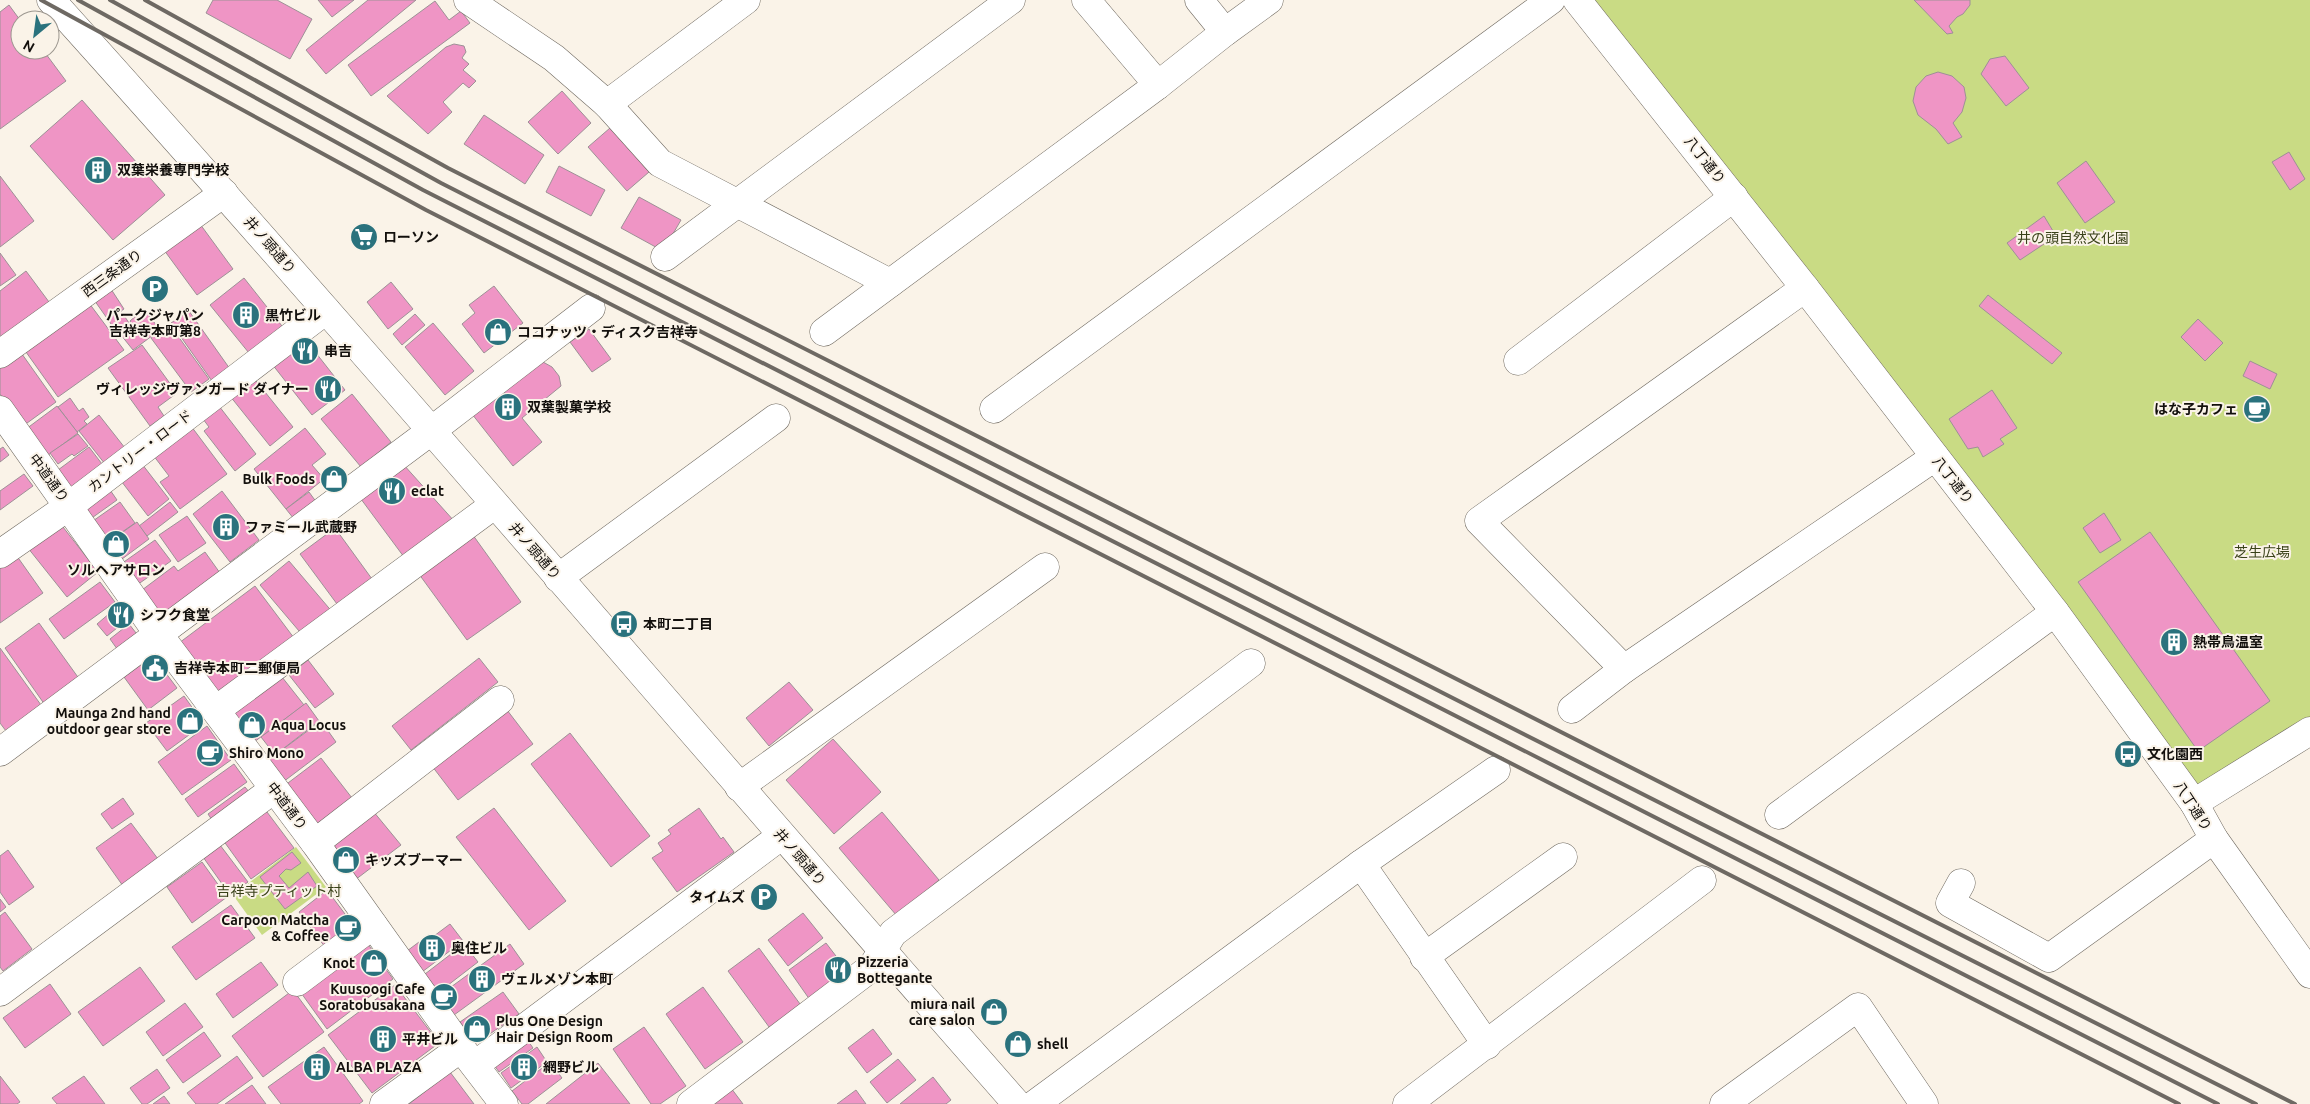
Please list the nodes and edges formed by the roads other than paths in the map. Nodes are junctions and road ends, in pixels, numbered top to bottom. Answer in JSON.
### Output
{"nodes":[{"id":1,"x":51,"y":0,"type":"edge"},
{"id":2,"x":468,"y":0,"type":"edge"},
{"id":3,"x":746,"y":0,"type":"edge"},
{"id":4,"x":1011,"y":0,"type":"edge"},
{"id":5,"x":1086,"y":0,"type":"edge"},
{"id":6,"x":1199,"y":0,"type":"edge"},
{"id":7,"x":1269,"y":0,"type":"edge"},
{"id":8,"x":1551,"y":0,"type":"edge"},
{"id":9,"x":1578,"y":0,"type":"edge"},
{"id":10,"x":1225,"y":32,"type":"junction"},
{"id":11,"x":1158,"y":85,"type":"junction"},
{"id":12,"x":607,"y":104,"type":"junction"},
{"id":13,"x":224,"y":193,"type":"junction"},
{"id":14,"x":1734,"y":197,"type":"junction"},
{"id":15,"x":738,"y":203,"type":"junction"},
{"id":16,"x":665,"y":257,"type":"dead end"},
{"id":17,"x":890,"y":283,"type":"junction"},
{"id":18,"x":1805,"y":288,"type":"junction"},
{"id":19,"x":591,"y":308,"type":"dead end"},
{"id":20,"x":326,"y":310,"type":"junction"},
{"id":21,"x":824,"y":332,"type":"dead end"},
{"id":22,"x":0,"y":354,"type":"edge"},
{"id":23,"x":1518,"y":361,"type":"dead end"},
{"id":24,"x":994,"y":409,"type":"dead end"},
{"id":25,"x":0,"y":410,"type":"edge"},
{"id":26,"x":776,"y":418,"type":"dead end"},
{"id":27,"x":431,"y":431,"type":"junction"},
{"id":28,"x":1936,"y":457,"type":"junction"},
{"id":29,"x":494,"y":505,"type":"junction"},
{"id":30,"x":69,"y":506,"type":"junction"},
{"id":31,"x":0,"y":554,"type":"edge"},
{"id":32,"x":1045,"y":567,"type":"dead end"},
{"id":33,"x":558,"y":578,"type":"junction"},
{"id":34,"x":2055,"y":612,"type":"junction"},
{"id":35,"x":159,"y":635,"type":"junction"},
{"id":36,"x":1251,"y":663,"type":"dead end"},
{"id":37,"x":1624,"y":669,"type":"junction"},
{"id":38,"x":500,"y":700,"type":"dead end"},
{"id":39,"x":1572,"y":709,"type":"dead end"},
{"id":40,"x":216,"y":710,"type":"junction"},
{"id":41,"x":2310,"y":731,"type":"edge"},
{"id":42,"x":0,"y":752,"type":"edge"},
{"id":43,"x":1496,"y":770,"type":"dead end"},
{"id":44,"x":739,"y":787,"type":"junction"},
{"id":45,"x":274,"y":789,"type":"junction"},
{"id":46,"x":2194,"y":803,"type":"junction"},
{"id":47,"x":1779,"y":815,"type":"dead end"},
{"id":48,"x":781,"y":836,"type":"junction"},
{"id":49,"x":2214,"y":839,"type":"junction"},
{"id":50,"x":315,"y":842,"type":"junction"},
{"id":51,"x":1563,"y":856,"type":"dead end"},
{"id":52,"x":1361,"y":864,"type":"junction"},
{"id":53,"x":1702,"y":880,"type":"dead end"},
{"id":54,"x":1961,"y":883,"type":"dead end"},
{"id":55,"x":374,"y":925,"type":"junction"},
{"id":56,"x":881,"y":950,"type":"junction"},
{"id":57,"x":1424,"y":957,"type":"junction"},
{"id":58,"x":2310,"y":974,"type":"edge"},
{"id":59,"x":296,"y":982,"type":"dead end"},
{"id":60,"x":0,"y":992,"type":"edge"},
{"id":61,"x":1487,"y":1045,"type":"junction"},
{"id":62,"x":468,"y":1056,"type":"junction"},
{"id":63,"x":384,"y":1104,"type":"edge"},
{"id":64,"x":504,"y":1104,"type":"edge"},
{"id":65,"x":691,"y":1104,"type":"edge"},
{"id":66,"x":1017,"y":1104,"type":"edge"},
{"id":67,"x":1035,"y":1104,"type":"edge"},
{"id":68,"x":1407,"y":1104,"type":"edge"},
{"id":69,"x":1724,"y":1104,"type":"edge"},
{"id":70,"x":1924,"y":1104,"type":"edge"}],
"edges":[{"from":1,"to":13,"type":"street","name":"井ノ頭通り"},
{"from":2,"to":12,"type":"street"},
{"from":3,"to":12,"type":"street"},
{"from":4,"to":15,"type":"street"},
{"from":5,"to":11,"type":"street"},
{"from":6,"to":10,"type":"street"},
{"from":7,"to":10,"type":"street"},
{"from":8,"to":24,"type":"street"},
{"from":9,"to":14,"type":"street","name":"八丁通り"},
{"from":10,"to":11,"type":"street"},
{"from":11,"to":17,"type":"street"},
{"from":12,"to":15,"type":"street"},
{"from":13,"to":20,"type":"street","name":"井ノ頭通り"},
{"from":13,"to":22,"type":"street","name":"西三条通り"},
{"from":14,"to":18,"type":"street","name":"八丁通り"},
{"from":14,"to":23,"type":"street"},
{"from":15,"to":16,"type":"street"},
{"from":15,"to":17,"type":"street"},
{"from":17,"to":21,"type":"street"},
{"from":18,"to":28,"type":"street","name":"八丁通り"},
{"from":18,"to":37,"type":"street"},
{"from":19,"to":27,"type":"street"},
{"from":20,"to":27,"type":"street","name":"井ノ頭通り"},
{"from":20,"to":30,"type":"street","name":"カントリー・ロード"},
{"from":25,"to":30,"type":"street","name":"中道通り"},
{"from":26,"to":33,"type":"street"},
{"from":27,"to":29,"type":"street","name":"井ノ頭通り"},
{"from":27,"to":35,"type":"street"},
{"from":28,"to":34,"type":"street","name":"八丁通り"},
{"from":28,"to":37,"type":"street"},
{"from":29,"to":33,"type":"street","name":"井ノ頭通り"},
{"from":29,"to":40,"type":"street"},
{"from":30,"to":31,"type":"street","name":"カントリー・ロード"},
{"from":30,"to":35,"type":"street","name":"中道通り"},
{"from":32,"to":44,"type":"street"},
{"from":33,"to":44,"type":"street","name":"井ノ頭通り"},
{"from":34,"to":46,"type":"street","name":"八丁通り"},
{"from":34,"to":47,"type":"street"},
{"from":35,"to":40,"type":"street","name":"中道通り"},
{"from":35,"to":42,"type":"street"},
{"from":36,"to":56,"type":"street"},
{"from":37,"to":39,"type":"street"},
{"from":38,"to":50,"type":"street"},
{"from":40,"to":45,"type":"street","name":"中道通り"},
{"from":41,"to":46,"type":"street"},
{"from":43,"to":52,"type":"street"},
{"from":44,"to":48,"type":"street","name":"井ノ頭通り"},
{"from":45,"to":50,"type":"street","name":"中道通り"},
{"from":45,"to":60,"type":"street"},
{"from":46,"to":49,"type":"street","name":"八丁通り"},
{"from":48,"to":56,"type":"street","name":"井ノ頭通り"},
{"from":48,"to":62,"type":"street"},
{"from":49,"to":54,"type":"street"},
{"from":49,"to":58,"type":"street","name":"八丁通り"},
{"from":50,"to":55,"type":"street","name":"中道通り"},
{"from":51,"to":57,"type":"street"},
{"from":52,"to":57,"type":"street"},
{"from":52,"to":67,"type":"street"},
{"from":53,"to":61,"type":"street"},
{"from":55,"to":59,"type":"street"},
{"from":55,"to":62,"type":"street","name":"中道通り"},
{"from":56,"to":65,"type":"street"},
{"from":56,"to":66,"type":"street","name":"井ノ頭通り"},
{"from":57,"to":61,"type":"street"},
{"from":61,"to":68,"type":"street"},
{"from":62,"to":63,"type":"street"},
{"from":62,"to":64,"type":"street","name":"中道通り"},
{"from":69,"to":70,"type":"street"}]}
